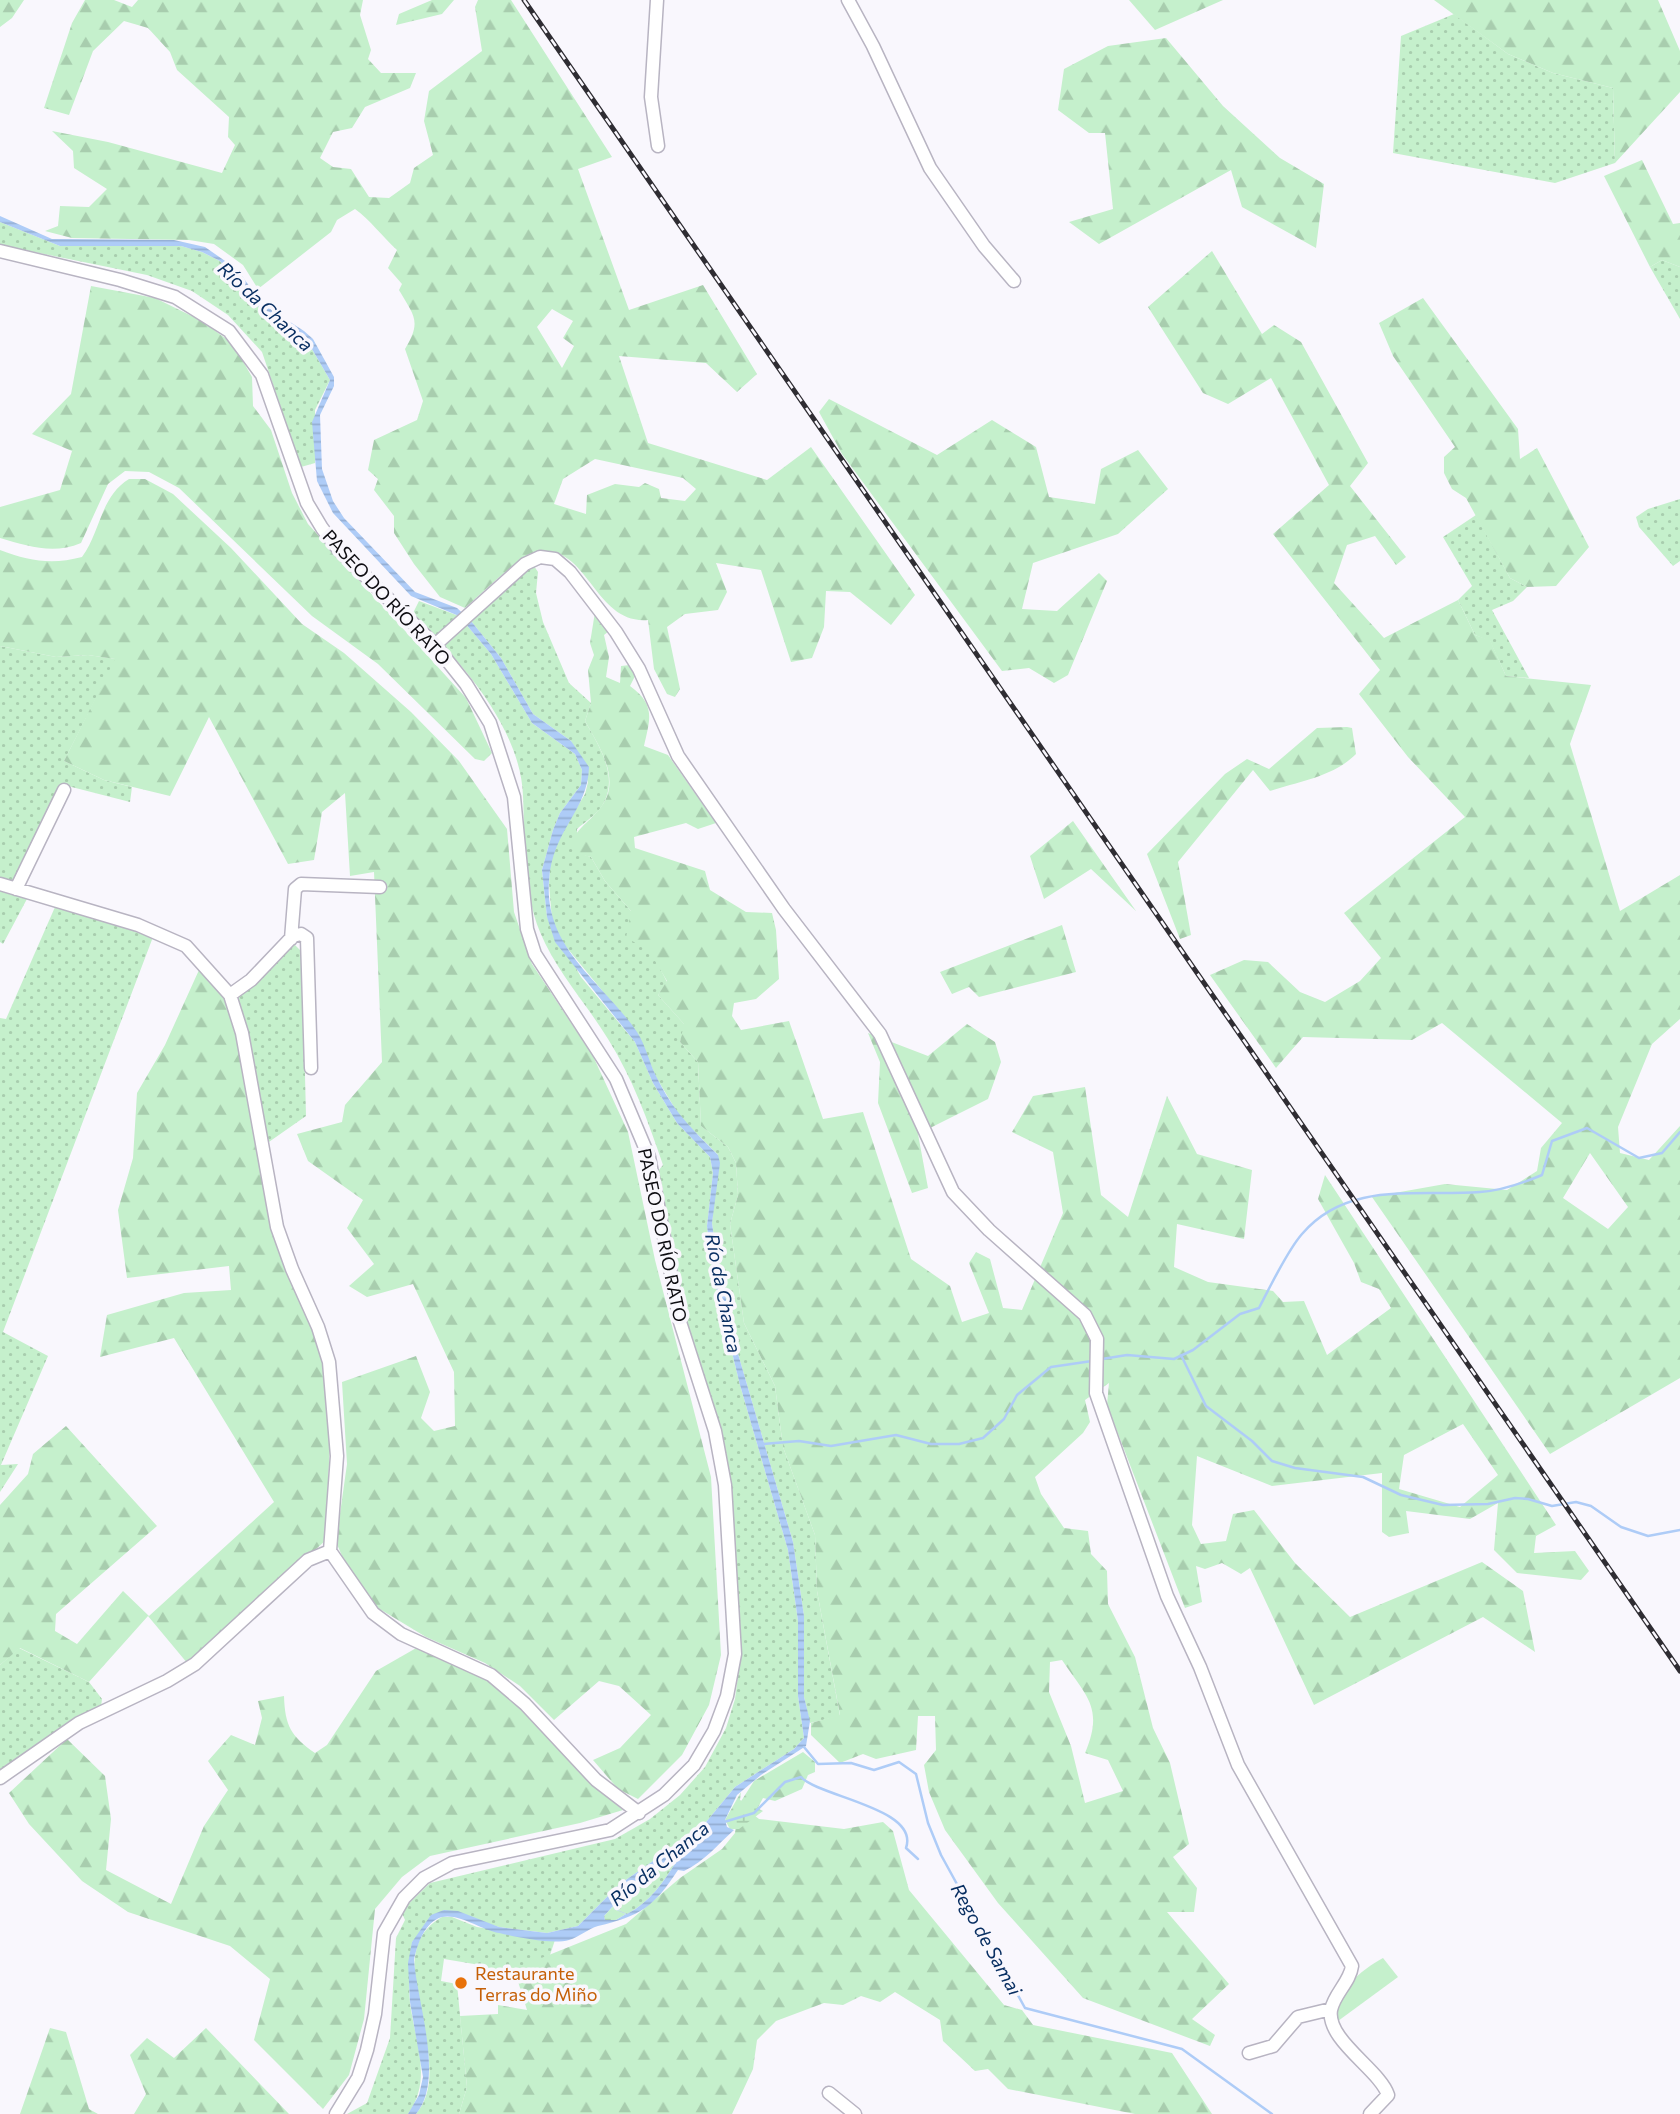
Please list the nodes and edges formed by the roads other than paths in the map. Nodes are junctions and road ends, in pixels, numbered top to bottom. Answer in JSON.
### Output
{"nodes":[{"id":1,"x":657,"y":0,"type":"edge"},
{"id":2,"x":848,"y":0,"type":"edge"},
{"id":3,"x":658,"y":146,"type":"dead end"},
{"id":4,"x":0,"y":251,"type":"edge"},
{"id":5,"x":1014,"y":281,"type":"dead end"},
{"id":6,"x":440,"y":641,"type":"junction"},
{"id":7,"x":64,"y":790,"type":"dead end"},
{"id":8,"x":0,"y":884,"type":"edge"},
{"id":9,"x":380,"y":887,"type":"dead end"},
{"id":10,"x":16,"y":889,"type":"junction"},
{"id":11,"x":291,"y":939,"type":"junction"},
{"id":12,"x":230,"y":995,"type":"junction"},
{"id":13,"x":311,"y":1068,"type":"dead end"},
{"id":14,"x":330,"y":1551,"type":"junction"},
{"id":15,"x":0,"y":1778,"type":"edge"},
{"id":16,"x":639,"y":1813,"type":"junction"},
{"id":17,"x":1331,"y":2009,"type":"junction"},
{"id":18,"x":1250,"y":2053,"type":"dead end"},
{"id":19,"x":830,"y":2093,"type":"dead end"},
{"id":20,"x":336,"y":2114,"type":"edge"},
{"id":21,"x":855,"y":2114,"type":"edge"},
{"id":22,"x":1370,"y":2114,"type":"edge"}],
"edges":[{"from":1,"to":3,"type":"street"},
{"from":2,"to":5,"type":"street"},
{"from":4,"to":6,"type":"street","name":"PASEO DO RÍO RATO"},
{"from":6,"to":16,"type":"street","name":"PASEO DO RÍO RATO"},
{"from":6,"to":17,"type":"street"},
{"from":7,"to":10,"type":"street"},
{"from":8,"to":10,"type":"street"},
{"from":9,"to":11,"type":"street"},
{"from":10,"to":12,"type":"street"},
{"from":11,"to":12,"type":"street"},
{"from":11,"to":13,"type":"street"},
{"from":12,"to":14,"type":"street"},
{"from":14,"to":15,"type":"street"},
{"from":14,"to":16,"type":"street"},
{"from":16,"to":20,"type":"street","name":"PASEO DO RÍO RATO"},
{"from":17,"to":18,"type":"street"},
{"from":17,"to":22,"type":"street"},
{"from":19,"to":21,"type":"street"}]}
